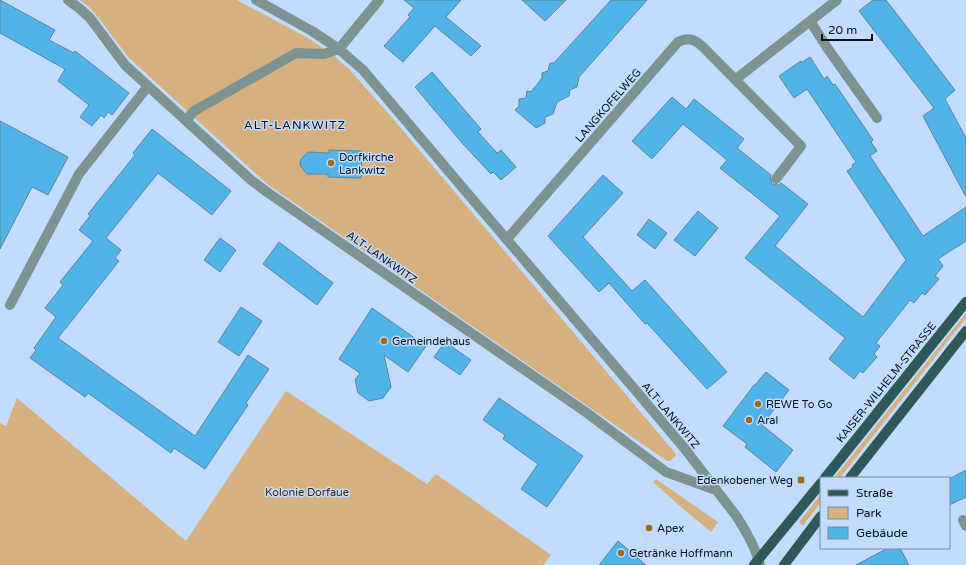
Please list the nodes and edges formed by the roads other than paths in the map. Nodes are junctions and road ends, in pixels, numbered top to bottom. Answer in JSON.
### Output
{"nodes":[{"id":1,"x":68,"y":0,"type":"edge"},
{"id":2,"x":256,"y":0,"type":"edge"},
{"id":3,"x":379,"y":0,"type":"edge"},
{"id":4,"x":837,"y":0,"type":"edge"},
{"id":5,"x":810,"y":21,"type":"junction"},
{"id":6,"x":339,"y":48,"type":"junction"},
{"id":7,"x":736,"y":79,"type":"junction"},
{"id":8,"x":148,"y":86,"type":"junction"},
{"id":9,"x":877,"y":118,"type":"dead end"},
{"id":10,"x":187,"y":121,"type":"junction"},
{"id":11,"x":776,"y":179,"type":"dead end"},
{"id":12,"x":507,"y":239,"type":"junction"},
{"id":13,"x":966,"y":302,"type":"edge"},
{"id":14,"x":10,"y":305,"type":"dead end"},
{"id":15,"x":966,"y":331,"type":"edge"},
{"id":16,"x":826,"y":477,"type":"edge"},
{"id":17,"x":851,"y":477,"type":"edge"},
{"id":18,"x":820,"y":484,"type":"edge"},
{"id":19,"x":716,"y":490,"type":"junction"},
{"id":20,"x":820,"y":517,"type":"edge"},
{"id":21,"x":757,"y":563,"type":"edge"},
{"id":22,"x":784,"y":565,"type":"edge"}],
"edges":[{"from":1,"to":8,"type":"street","name":"ALT-LANKWITZ"},
{"from":2,"to":6,"type":"street","name":"ALT-LANKWITZ"},
{"from":3,"to":6,"type":"street"},
{"from":4,"to":5,"type":"street"},
{"from":5,"to":7,"type":"street"},
{"from":5,"to":9,"type":"street"},
{"from":6,"to":10,"type":"street"},
{"from":6,"to":12,"type":"street","name":"ALT-LANKWITZ"},
{"from":7,"to":11,"type":"street","name":"LANGKOFELWEG"},
{"from":7,"to":12,"type":"street","name":"LANGKOFELWEG"},
{"from":8,"to":10,"type":"street","name":"ALT-LANKWITZ"},
{"from":8,"to":14,"type":"street"},
{"from":10,"to":19,"type":"street","name":"ALT-LANKWITZ"},
{"from":12,"to":19,"type":"street","name":"ALT-LANKWITZ"},
{"from":13,"to":16,"type":"main road","name":"KAISER-WILHELM-STRASSE"},
{"from":15,"to":17,"type":"main road"},
{"from":18,"to":21,"type":"main road"},
{"from":19,"to":21,"type":"street","name":"ALT-LANKWITZ"},
{"from":20,"to":22,"type":"main road"}]}
